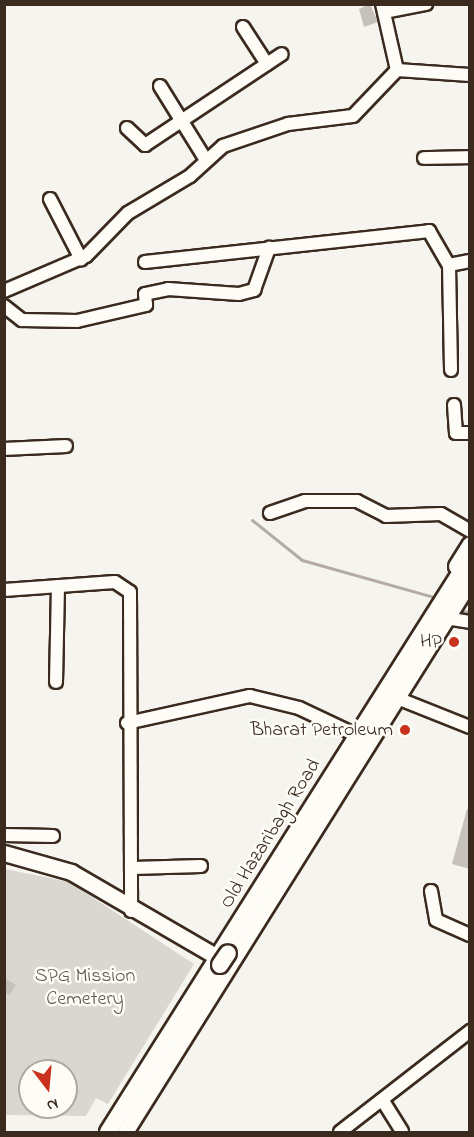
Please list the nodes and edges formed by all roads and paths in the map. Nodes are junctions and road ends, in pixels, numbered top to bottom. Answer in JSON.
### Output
{"nodes":[{"id":1,"x":426,"y":4,"type":"edge"},
{"id":2,"x":383,"y":8,"type":"edge"},
{"id":3,"x":243,"y":27,"type":"dead end"},
{"id":4,"x":282,"y":54,"type":"dead end"},
{"id":5,"x":267,"y":64,"type":"junction"},
{"id":6,"x":397,"y":70,"type":"junction"},
{"id":7,"x":470,"y":75,"type":"edge"},
{"id":8,"x":160,"y":86,"type":"dead end"},
{"id":9,"x":182,"y":122,"type":"junction"},
{"id":10,"x":127,"y":129,"type":"dead end"},
{"id":11,"x":204,"y":157,"type":"junction"},
{"id":12,"x":424,"y":158,"type":"dead end"},
{"id":13,"x":470,"y":158,"type":"edge"},
{"id":14,"x":50,"y":199,"type":"dead end"},
{"id":15,"x":269,"y":248,"type":"junction"},
{"id":16,"x":81,"y":259,"type":"junction"},
{"id":17,"x":470,"y":261,"type":"edge"},
{"id":18,"x":145,"y":262,"type":"dead end"},
{"id":19,"x":449,"y":265,"type":"junction"},
{"id":20,"x":4,"y":291,"type":"edge"},
{"id":21,"x":4,"y":306,"type":"edge"},
{"id":22,"x":451,"y":370,"type":"dead end"},
{"id":23,"x":454,"y":405,"type":"dead end"},
{"id":24,"x":470,"y":433,"type":"edge"},
{"id":25,"x":66,"y":446,"type":"dead end"},
{"id":26,"x":4,"y":449,"type":"edge"},
{"id":27,"x":270,"y":513,"type":"dead end"},
{"id":28,"x":470,"y":531,"type":"edge"},
{"id":29,"x":470,"y":544,"type":"edge"},
{"id":30,"x":470,"y":557,"type":"edge"},
{"id":31,"x":470,"y":569,"type":"edge"},
{"id":32,"x":470,"y":581,"type":"edge"},
{"id":33,"x":58,"y":586,"type":"junction"},
{"id":34,"x":4,"y":590,"type":"edge"},
{"id":35,"x":445,"y":604,"type":"junction"},
{"id":36,"x":470,"y":622,"type":"edge"},
{"id":37,"x":56,"y":682,"type":"dead end"},
{"id":38,"x":397,"y":698,"type":"junction"},
{"id":39,"x":128,"y":723,"type":"junction"},
{"id":40,"x":470,"y":727,"type":"edge"},
{"id":41,"x":352,"y":733,"type":"junction"},
{"id":42,"x":4,"y":835,"type":"edge"},
{"id":43,"x":53,"y":837,"type":"dead end"},
{"id":44,"x":4,"y":853,"type":"edge"},
{"id":45,"x":201,"y":866,"type":"dead end"},
{"id":46,"x":133,"y":868,"type":"junction"},
{"id":47,"x":430,"y":891,"type":"dead end"},
{"id":48,"x":131,"y":911,"type":"junction"},
{"id":49,"x":470,"y":935,"type":"edge"},
{"id":50,"x":221,"y":959,"type":"junction"},
{"id":51,"x":470,"y":1031,"type":"edge"},
{"id":52,"x":383,"y":1101,"type":"junction"},
{"id":53,"x":99,"y":1132,"type":"edge"},
{"id":54,"x":108,"y":1132,"type":"edge"},
{"id":55,"x":115,"y":1132,"type":"edge"},
{"id":56,"x":126,"y":1132,"type":"edge"},
{"id":57,"x":340,"y":1132,"type":"edge"},
{"id":58,"x":402,"y":1132,"type":"edge"}],
"edges":[{"from":1,"to":2,"type":"street"},
{"from":2,"to":6,"type":"street"},
{"from":3,"to":5,"type":"street"},
{"from":4,"to":5,"type":"street"},
{"from":5,"to":9,"type":"street"},
{"from":6,"to":7,"type":"street"},
{"from":6,"to":11,"type":"street"},
{"from":8,"to":9,"type":"street"},
{"from":9,"to":10,"type":"street"},
{"from":9,"to":11,"type":"street"},
{"from":11,"to":16,"type":"street"},
{"from":12,"to":13,"type":"street"},
{"from":14,"to":16,"type":"street"},
{"from":15,"to":18,"type":"street"},
{"from":15,"to":19,"type":"street"},
{"from":15,"to":21,"type":"street"},
{"from":16,"to":20,"type":"street"},
{"from":17,"to":19,"type":"street"},
{"from":19,"to":22,"type":"street"},
{"from":23,"to":24,"type":"street"},
{"from":25,"to":26,"type":"street"},
{"from":27,"to":28,"type":"street"},
{"from":29,"to":35,"type":"street"},
{"from":30,"to":35,"type":"main road","name":"Old Hazaribagh Road"},
{"from":31,"to":35,"type":"main road","name":"Old Hazaribagh Road"},
{"from":32,"to":35,"type":"street"},
{"from":33,"to":34,"type":"street"},
{"from":33,"to":37,"type":"street"},
{"from":33,"to":39,"type":"street"},
{"from":35,"to":36,"type":"street"},
{"from":35,"to":38,"type":"street"},
{"from":35,"to":41,"type":"street"},
{"from":35,"to":50,"type":"main road","name":"Old Hazaribagh Road"},
{"from":38,"to":40,"type":"street"},
{"from":38,"to":50,"type":"street"},
{"from":39,"to":41,"type":"street"},
{"from":39,"to":46,"type":"street"},
{"from":41,"to":50,"type":"street"},
{"from":42,"to":43,"type":"street"},
{"from":44,"to":48,"type":"street"},
{"from":45,"to":46,"type":"street"},
{"from":46,"to":48,"type":"street"},
{"from":47,"to":49,"type":"street"},
{"from":48,"to":50,"type":"street"},
{"from":50,"to":53,"type":"street"},
{"from":50,"to":54,"type":"main road","name":"Old Hazaribagh Road"},
{"from":50,"to":55,"type":"main road","name":"Old Hazaribagh Road"},
{"from":50,"to":56,"type":"street"},
{"from":51,"to":52,"type":"street"},
{"from":52,"to":57,"type":"street"},
{"from":52,"to":58,"type":"street"}]}
